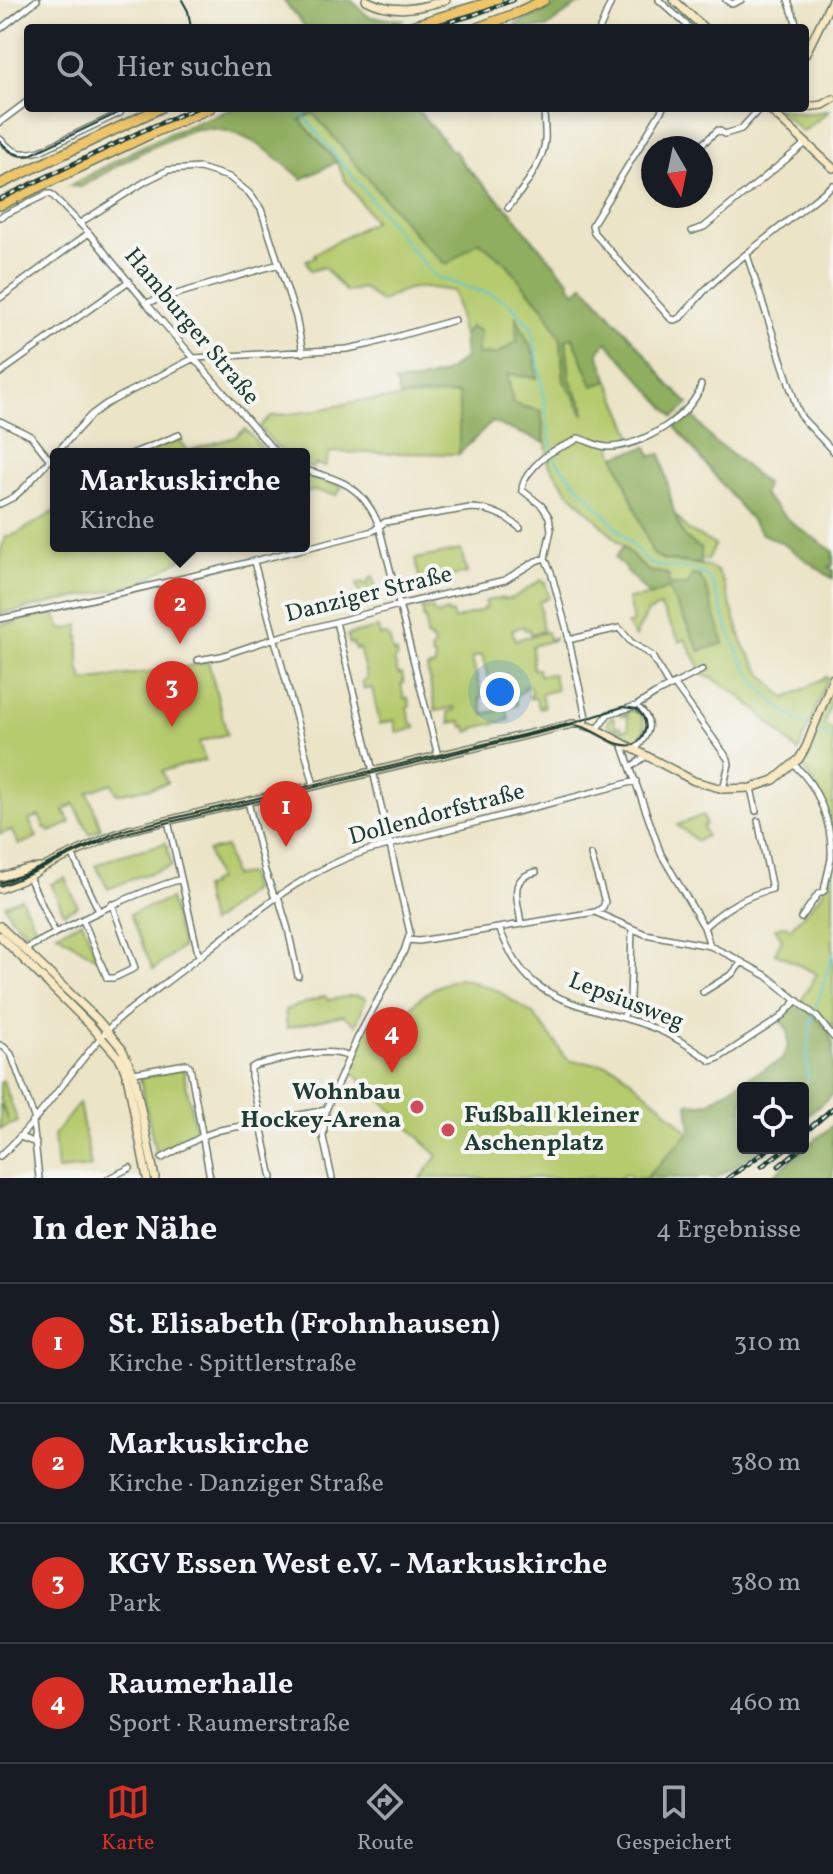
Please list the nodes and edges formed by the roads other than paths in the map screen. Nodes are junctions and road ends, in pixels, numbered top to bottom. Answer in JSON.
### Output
{"nodes":[{"id":1,"x":37,"y":0,"type":"edge"},
{"id":2,"x":366,"y":0,"type":"edge"},
{"id":3,"x":446,"y":0,"type":"edge"},
{"id":4,"x":485,"y":0,"type":"edge"},
{"id":5,"x":497,"y":0,"type":"edge"},
{"id":6,"x":544,"y":0,"type":"edge"},
{"id":7,"x":612,"y":0,"type":"edge"},
{"id":8,"x":659,"y":0,"type":"edge"},
{"id":9,"x":674,"y":0,"type":"edge"},
{"id":10,"x":726,"y":0,"type":"edge"},
{"id":11,"x":741,"y":0,"type":"edge"},
{"id":12,"x":788,"y":0,"type":"edge"},
{"id":13,"x":832,"y":0,"type":"edge"},
{"id":14,"x":463,"y":11,"type":"junction"},
{"id":15,"x":419,"y":24,"type":"edge"},
{"id":16,"x":488,"y":24,"type":"edge"},
{"id":17,"x":602,"y":24,"type":"edge"},
{"id":18,"x":686,"y":24,"type":"edge"},
{"id":19,"x":700,"y":24,"type":"edge"},
{"id":20,"x":797,"y":24,"type":"edge"},
{"id":21,"x":0,"y":29,"type":"edge"},
{"id":22,"x":809,"y":42,"type":"edge"},
{"id":23,"x":833,"y":99,"type":"edge"},
{"id":24,"x":24,"y":104,"type":"edge"},
{"id":25,"x":809,"y":107,"type":"edge"},
{"id":26,"x":152,"y":112,"type":"edge"},
{"id":27,"x":201,"y":112,"type":"edge"},
{"id":28,"x":545,"y":112,"type":"edge"},
{"id":29,"x":661,"y":112,"type":"edge"},
{"id":30,"x":756,"y":112,"type":"edge"},
{"id":31,"x":772,"y":112,"type":"edge"},
{"id":32,"x":120,"y":113,"type":"dead end"},
{"id":33,"x":0,"y":122,"type":"edge"},
{"id":34,"x":711,"y":136,"type":"edge"},
{"id":35,"x":0,"y":139,"type":"edge"},
{"id":36,"x":806,"y":143,"type":"junction"},
{"id":37,"x":833,"y":168,"type":"edge"},
{"id":38,"x":0,"y":184,"type":"edge"},
{"id":39,"x":833,"y":185,"type":"edge"},
{"id":40,"x":0,"y":206,"type":"edge"},
{"id":41,"x":508,"y":208,"type":"dead end"},
{"id":42,"x":0,"y":217,"type":"edge"},
{"id":43,"x":80,"y":223,"type":"junction"},
{"id":44,"x":692,"y":231,"type":"dead end"},
{"id":45,"x":89,"y":233,"type":"junction"},
{"id":46,"x":747,"y":255,"type":"junction"},
{"id":47,"x":279,"y":264,"type":"junction"},
{"id":48,"x":129,"y":281,"type":"junction"},
{"id":49,"x":0,"y":298,"type":"edge"},
{"id":50,"x":146,"y":303,"type":"junction"},
{"id":51,"x":455,"y":320,"type":"dead end"},
{"id":52,"x":303,"y":353,"type":"junction"},
{"id":53,"x":194,"y":358,"type":"junction"},
{"id":54,"x":0,"y":373,"type":"edge"},
{"id":55,"x":701,"y":385,"type":"dead end"},
{"id":56,"x":0,"y":421,"type":"edge"},
{"id":57,"x":179,"y":435,"type":"dead end"},
{"id":58,"x":64,"y":448,"type":"edge"},
{"id":59,"x":146,"y":448,"type":"edge"},
{"id":60,"x":272,"y":448,"type":"edge"},
{"id":61,"x":833,"y":451,"type":"edge"},
{"id":62,"x":50,"y":460,"type":"joint"},
{"id":63,"x":310,"y":472,"type":"edge"},
{"id":64,"x":0,"y":504,"type":"edge"},
{"id":65,"x":379,"y":526,"type":"junction"},
{"id":66,"x":520,"y":528,"type":"dead end"},
{"id":67,"x":310,"y":547,"type":"edge"},
{"id":68,"x":292,"y":552,"type":"edge"},
{"id":69,"x":545,"y":558,"type":"junction"},
{"id":70,"x":254,"y":562,"type":"junction"},
{"id":71,"x":399,"y":605,"type":"junction"},
{"id":72,"x":0,"y":619,"type":"edge"},
{"id":73,"x":336,"y":622,"type":"junction"},
{"id":74,"x":275,"y":638,"type":"junction"},
{"id":75,"x":568,"y":640,"type":"junction"},
{"id":76,"x":198,"y":660,"type":"dead end"},
{"id":77,"x":702,"y":670,"type":"dead end"},
{"id":78,"x":833,"y":678,"type":"edge"},
{"id":79,"x":672,"y":685,"type":"junction"},
{"id":80,"x":636,"y":706,"type":"junction"},
{"id":81,"x":583,"y":725,"type":"junction"},
{"id":82,"x":597,"y":730,"type":"junction"},
{"id":83,"x":622,"y":744,"type":"junction"},
{"id":84,"x":635,"y":750,"type":"junction"},
{"id":85,"x":438,"y":756,"type":"junction"},
{"id":86,"x":647,"y":756,"type":"junction"},
{"id":87,"x":794,"y":765,"type":"junction"},
{"id":88,"x":631,"y":767,"type":"junction"},
{"id":89,"x":373,"y":771,"type":"junction"},
{"id":90,"x":636,"y":781,"type":"junction"},
{"id":91,"x":314,"y":785,"type":"junction"},
{"id":92,"x":751,"y":788,"type":"junction"},
{"id":93,"x":723,"y":789,"type":"junction"},
{"id":94,"x":248,"y":802,"type":"junction"},
{"id":95,"x":756,"y":811,"type":"dead end"},
{"id":96,"x":168,"y":821,"type":"junction"},
{"id":97,"x":758,"y":821,"type":"dead end"},
{"id":98,"x":389,"y":846,"type":"junction"},
{"id":99,"x":72,"y":854,"type":"junction"},
{"id":100,"x":591,"y":855,"type":"dead end"},
{"id":101,"x":42,"y":868,"type":"junction"},
{"id":102,"x":536,"y":872,"type":"dead end"},
{"id":103,"x":0,"y":877,"type":"edge"},
{"id":104,"x":29,"y":877,"type":"junction"},
{"id":105,"x":181,"y":879,"type":"junction"},
{"id":106,"x":0,"y":889,"type":"edge"},
{"id":107,"x":276,"y":897,"type":"junction"},
{"id":108,"x":112,"y":904,"type":"junction"},
{"id":109,"x":99,"y":911,"type":"junction"},
{"id":110,"x":595,"y":912,"type":"junction"},
{"id":111,"x":801,"y":918,"type":"dead end"},
{"id":112,"x":83,"y":920,"type":"junction"},
{"id":113,"x":521,"y":924,"type":"junction"},
{"id":114,"x":0,"y":926,"type":"edge"},
{"id":115,"x":704,"y":927,"type":"junction"},
{"id":116,"x":499,"y":928,"type":"junction"},
{"id":117,"x":632,"y":930,"type":"junction"},
{"id":118,"x":55,"y":933,"type":"junction"},
{"id":119,"x":0,"y":936,"type":"edge"},
{"id":120,"x":408,"y":940,"type":"junction"},
{"id":121,"x":710,"y":946,"type":"junction"},
{"id":122,"x":29,"y":947,"type":"dead end"},
{"id":123,"x":201,"y":956,"type":"junction"},
{"id":124,"x":742,"y":962,"type":"junction"},
{"id":125,"x":298,"y":976,"type":"dead end"},
{"id":126,"x":703,"y":992,"type":"dead end"},
{"id":127,"x":797,"y":1000,"type":"junction"},
{"id":128,"x":623,"y":1018,"type":"junction"},
{"id":129,"x":105,"y":1034,"type":"junction"},
{"id":130,"x":833,"y":1037,"type":"edge"},
{"id":131,"x":0,"y":1045,"type":"edge"},
{"id":132,"x":349,"y":1057,"type":"junction"},
{"id":133,"x":134,"y":1073,"type":"junction"},
{"id":134,"x":29,"y":1103,"type":"junction"},
{"id":135,"x":49,"y":1104,"type":"junction"},
{"id":136,"x":326,"y":1110,"type":"junction"},
{"id":137,"x":34,"y":1121,"type":"junction"},
{"id":138,"x":261,"y":1122,"type":"junction"},
{"id":139,"x":203,"y":1136,"type":"junction"},
{"id":140,"x":20,"y":1137,"type":"junction"},
{"id":141,"x":36,"y":1143,"type":"junction"},
{"id":142,"x":0,"y":1156,"type":"edge"},
{"id":143,"x":162,"y":1158,"type":"dead end"},
{"id":144,"x":130,"y":1168,"type":"dead end"},
{"id":145,"x":39,"y":1178,"type":"edge"},
{"id":146,"x":109,"y":1178,"type":"edge"},
{"id":147,"x":147,"y":1178,"type":"edge"},
{"id":148,"x":155,"y":1178,"type":"edge"},
{"id":149,"x":210,"y":1178,"type":"edge"},
{"id":150,"x":272,"y":1178,"type":"edge"},
{"id":151,"x":332,"y":1178,"type":"edge"}],
"edges":[{"from":1,"to":21,"type":"street"},
{"from":2,"to":3,"type":"main road"},
{"from":4,"to":14,"type":"highway"},
{"from":5,"to":14,"type":"highway"},
{"from":6,"to":16,"type":"highway"},
{"from":7,"to":17,"type":"street"},
{"from":8,"to":18,"type":"street"},
{"from":9,"to":19,"type":"main road"},
{"from":10,"to":11,"type":"street"},
{"from":12,"to":20,"type":"street"},
{"from":13,"to":22,"type":"main road"},
{"from":14,"to":15,"type":"highway"},
{"from":23,"to":25,"type":"main road"},
{"from":24,"to":33,"type":"street"},
{"from":26,"to":38,"type":"highway"},
{"from":27,"to":40,"type":"highway"},
{"from":28,"to":41,"type":"street"},
{"from":29,"to":46,"type":"street"},
{"from":30,"to":34,"type":"street"},
{"from":31,"to":36,"type":"main road"},
{"from":32,"to":35,"type":"street"},
{"from":36,"to":37,"type":"main road"},
{"from":36,"to":44,"type":"street"},
{"from":39,"to":46,"type":"street"},
{"from":42,"to":43,"type":"street","name":"Hamburger Straße"},
{"from":43,"to":45,"type":"street","name":"Hamburger Straße"},
{"from":43,"to":47,"type":"street"},
{"from":45,"to":48,"type":"street","name":"Hamburger Straße"},
{"from":45,"to":49,"type":"street"},
{"from":46,"to":61,"type":"street"},
{"from":47,"to":50,"type":"street"},
{"from":47,"to":52,"type":"street"},
{"from":48,"to":50,"type":"street","name":"Hamburger Straße"},
{"from":48,"to":54,"type":"street"},
{"from":50,"to":53,"type":"street","name":"Hamburger Straße"},
{"from":51,"to":52,"type":"street"},
{"from":52,"to":53,"type":"street"},
{"from":53,"to":58,"type":"street"},
{"from":53,"to":60,"type":"street","name":"Hamburger Straße"},
{"from":55,"to":69,"type":"street"},
{"from":56,"to":62,"type":"street"},
{"from":57,"to":59,"type":"street"},
{"from":62,"to":64,"type":"street"},
{"from":63,"to":65,"type":"street"},
{"from":65,"to":66,"type":"street"},
{"from":65,"to":67,"type":"street"},
{"from":65,"to":71,"type":"street"},
{"from":68,"to":70,"type":"street"},
{"from":69,"to":71,"type":"street","name":"Danziger Straße"},
{"from":69,"to":75,"type":"street"},
{"from":70,"to":72,"type":"street"},
{"from":70,"to":74,"type":"street"},
{"from":71,"to":73,"type":"street","name":"Danziger Straße"},
{"from":71,"to":85,"type":"street"},
{"from":73,"to":74,"type":"street","name":"Danziger Straße"},
{"from":73,"to":89,"type":"street"},
{"from":74,"to":76,"type":"street","name":"Danziger Straße"},
{"from":74,"to":91,"type":"street"},
{"from":75,"to":79,"type":"street"},
{"from":75,"to":81,"type":"street"},
{"from":77,"to":79,"type":"street"},
{"from":78,"to":87,"type":"main road"},
{"from":79,"to":80,"type":"street"},
{"from":79,"to":93,"type":"street"},
{"from":80,"to":82,"type":"street"},
{"from":80,"to":84,"type":"street"},
{"from":81,"to":82,"type":"main road"},
{"from":81,"to":85,"type":"main road"},
{"from":82,"to":83,"type":"main road"},
{"from":83,"to":84,"type":"main road"},
{"from":83,"to":88,"type":"street"},
{"from":84,"to":86,"type":"main road"},
{"from":85,"to":89,"type":"main road"},
{"from":86,"to":88,"type":"street"},
{"from":86,"to":93,"type":"main road"},
{"from":87,"to":92,"type":"main road"},
{"from":87,"to":111,"type":"street"},
{"from":88,"to":90,"type":"street"},
{"from":89,"to":91,"type":"main road"},
{"from":89,"to":98,"type":"street"},
{"from":90,"to":98,"type":"street","name":"Dollendorfstraße"},
{"from":90,"to":115,"type":"street"},
{"from":91,"to":94,"type":"main road"},
{"from":92,"to":93,"type":"main road"},
{"from":92,"to":95,"type":"street"},
{"from":94,"to":96,"type":"main road"},
{"from":94,"to":107,"type":"street"},
{"from":96,"to":99,"type":"main road"},
{"from":96,"to":105,"type":"street"},
{"from":97,"to":115,"type":"street"},
{"from":98,"to":107,"type":"street","name":"Dollendorfstraße"},
{"from":98,"to":120,"type":"street"},
{"from":99,"to":101,"type":"main road"},
{"from":99,"to":109,"type":"street"},
{"from":100,"to":110,"type":"street"},
{"from":101,"to":103,"type":"main road"},
{"from":101,"to":104,"type":"main road"},
{"from":102,"to":113,"type":"street"},
{"from":104,"to":106,"type":"main road"},
{"from":104,"to":118,"type":"street"},
{"from":105,"to":108,"type":"street"},
{"from":105,"to":123,"type":"street"},
{"from":107,"to":123,"type":"street","name":"Dollendorfstraße"},
{"from":107,"to":125,"type":"street"},
{"from":108,"to":109,"type":"street"},
{"from":108,"to":112,"type":"street"},
{"from":109,"to":112,"type":"street"},
{"from":110,"to":113,"type":"street"},
{"from":110,"to":117,"type":"street"},
{"from":112,"to":118,"type":"street"},
{"from":113,"to":116,"type":"street"},
{"from":114,"to":129,"type":"main road"},
{"from":115,"to":121,"type":"street"},
{"from":116,"to":120,"type":"street"},
{"from":116,"to":128,"type":"street","name":"Lepsiusweg"},
{"from":117,"to":121,"type":"street"},
{"from":117,"to":128,"type":"street"},
{"from":118,"to":122,"type":"street"},
{"from":119,"to":129,"type":"main road"},
{"from":120,"to":132,"type":"street"},
{"from":121,"to":124,"type":"street"},
{"from":123,"to":129,"type":"street","name":"Dollendorfstraße"},
{"from":124,"to":126,"type":"street"},
{"from":124,"to":127,"type":"street"},
{"from":127,"to":128,"type":"street","name":"Lepsiusweg"},
{"from":127,"to":130,"type":"street"},
{"from":129,"to":133,"type":"main road"},
{"from":129,"to":135,"type":"street","name":"Dollendorfstraße"},
{"from":129,"to":147,"type":"main road"},
{"from":131,"to":134,"type":"street"},
{"from":132,"to":136,"type":"street"},
{"from":132,"to":138,"type":"street"},
{"from":133,"to":139,"type":"street"},
{"from":133,"to":148,"type":"main road"},
{"from":134,"to":135,"type":"street"},
{"from":134,"to":137,"type":"street"},
{"from":135,"to":137,"type":"street","name":"Dollendorfstraße"},
{"from":136,"to":138,"type":"street"},
{"from":136,"to":151,"type":"street"},
{"from":137,"to":140,"type":"street","name":"Dollendorfstraße"},
{"from":137,"to":141,"type":"street"},
{"from":138,"to":139,"type":"street"},
{"from":138,"to":150,"type":"street"},
{"from":139,"to":143,"type":"street"},
{"from":139,"to":149,"type":"street"},
{"from":140,"to":141,"type":"street"},
{"from":140,"to":142,"type":"street","name":"Dollendorfstraße"},
{"from":141,"to":145,"type":"street"},
{"from":144,"to":146,"type":"street"}]}
